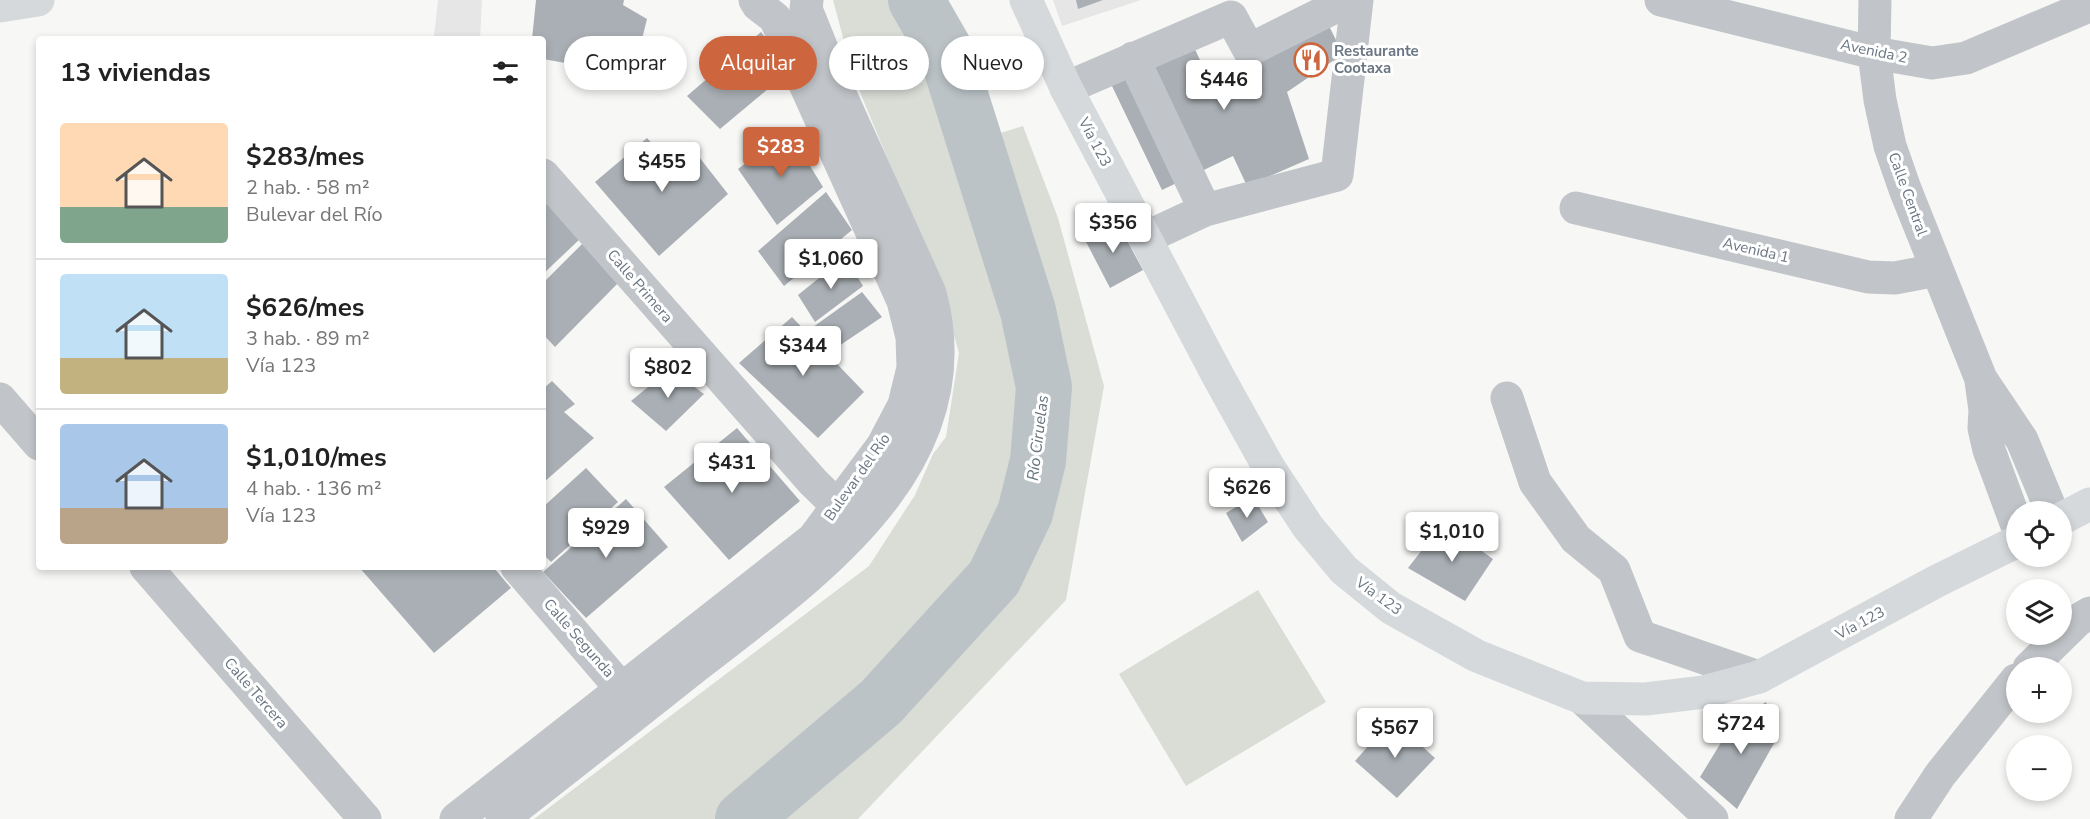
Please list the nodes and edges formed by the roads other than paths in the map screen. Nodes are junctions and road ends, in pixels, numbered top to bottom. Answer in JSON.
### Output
{"nodes":[{"id":1,"x":38,"y":0,"type":"edge"},
{"id":2,"x":755,"y":0,"type":"edge"},
{"id":3,"x":807,"y":0,"type":"edge"},
{"id":4,"x":1026,"y":0,"type":"edge"},
{"id":5,"x":1349,"y":0,"type":"edge"},
{"id":6,"x":1357,"y":0,"type":"edge"},
{"id":7,"x":1661,"y":0,"type":"edge"},
{"id":8,"x":1875,"y":0,"type":"edge"},
{"id":9,"x":0,"y":6,"type":"edge"},
{"id":10,"x":2082,"y":9,"type":"dead end"},
{"id":11,"x":790,"y":36,"type":"edge"},
{"id":12,"x":809,"y":36,"type":"edge"},
{"id":13,"x":1875,"y":53,"type":"junction"},
{"id":14,"x":1133,"y":58,"type":"junction"},
{"id":15,"x":817,"y":69,"type":"edge"},
{"id":16,"x":1066,"y":88,"type":"junction"},
{"id":17,"x":546,"y":178,"type":"edge"},
{"id":18,"x":1576,"y":207,"type":"dead end"},
{"id":19,"x":1205,"y":210,"type":"junction"},
{"id":20,"x":1145,"y":238,"type":"junction"},
{"id":21,"x":1937,"y":270,"type":"junction"},
{"id":22,"x":1981,"y":379,"type":"junction"},
{"id":23,"x":1507,"y":398,"type":"dead end"},
{"id":24,"x":0,"y":399,"type":"edge"},
{"id":25,"x":36,"y":441,"type":"edge"},
{"id":26,"x":2008,"y":501,"type":"edge"},
{"id":27,"x":2047,"y":501,"type":"edge"},
{"id":28,"x":2090,"y":504,"type":"edge"},
{"id":29,"x":2072,"y":513,"type":"edge"},
{"id":30,"x":849,"y":518,"type":"junction"},
{"id":31,"x":2006,"y":547,"type":"edge"},
{"id":32,"x":149,"y":570,"type":"edge"},
{"id":33,"x":520,"y":570,"type":"edge"},
{"id":34,"x":2090,"y":613,"type":"edge"},
{"id":35,"x":2041,"y":657,"type":"edge"},
{"id":36,"x":1759,"y":677,"type":"junction"},
{"id":37,"x":2006,"y":692,"type":"edge"},
{"id":38,"x":1582,"y":698,"type":"junction"},
{"id":39,"x":631,"y":700,"type":"junction"},
{"id":40,"x":365,"y":819,"type":"edge"},
{"id":41,"x":456,"y":819,"type":"edge"},
{"id":42,"x":502,"y":819,"type":"edge"},
{"id":43,"x":1712,"y":819,"type":"edge"},
{"id":44,"x":1911,"y":819,"type":"edge"}],
"edges":[{"from":1,"to":9,"type":"main road"},
{"from":2,"to":11,"type":"street","name":"Bulevar del Río"},
{"from":3,"to":12,"type":"street","name":"Bulevar del Río"},
{"from":4,"to":16,"type":"main road","name":"Vía 123"},
{"from":5,"to":14,"type":"street"},
{"from":6,"to":19,"type":"street"},
{"from":7,"to":13,"type":"street","name":"Avenida 2"},
{"from":8,"to":13,"type":"street","name":"Calle Central"},
{"from":10,"to":13,"type":"street","name":"Avenida 2"},
{"from":13,"to":21,"type":"street","name":"Calle Central"},
{"from":14,"to":16,"type":"street"},
{"from":14,"to":19,"type":"street"},
{"from":15,"to":30,"type":"street","name":"Bulevar del Río"},
{"from":16,"to":20,"type":"main road","name":"Vía 123"},
{"from":17,"to":30,"type":"street","name":"Calle Primera"},
{"from":18,"to":21,"type":"street","name":"Avenida 1"},
{"from":19,"to":20,"type":"street"},
{"from":20,"to":38,"type":"main road","name":"Vía 123"},
{"from":21,"to":22,"type":"street","name":"Calle Central"},
{"from":22,"to":26,"type":"street","name":"Calle Central"},
{"from":22,"to":27,"type":"street","name":"Calle Central"},
{"from":23,"to":36,"type":"street"},
{"from":24,"to":25,"type":"street"},
{"from":28,"to":29,"type":"main road"},
{"from":30,"to":39,"type":"street","name":"Bulevar del Río"},
{"from":31,"to":36,"type":"main road","name":"Vía 123"},
{"from":32,"to":40,"type":"street","name":"Calle Tercera"},
{"from":33,"to":39,"type":"street","name":"Calle Segunda"},
{"from":34,"to":35,"type":"street"},
{"from":36,"to":38,"type":"main road","name":"Vía 123"},
{"from":37,"to":44,"type":"street"},
{"from":38,"to":43,"type":"street"},
{"from":39,"to":41,"type":"street","name":"Bulevar del Río"},
{"from":39,"to":42,"type":"street","name":"Bulevar del Río"}]}
